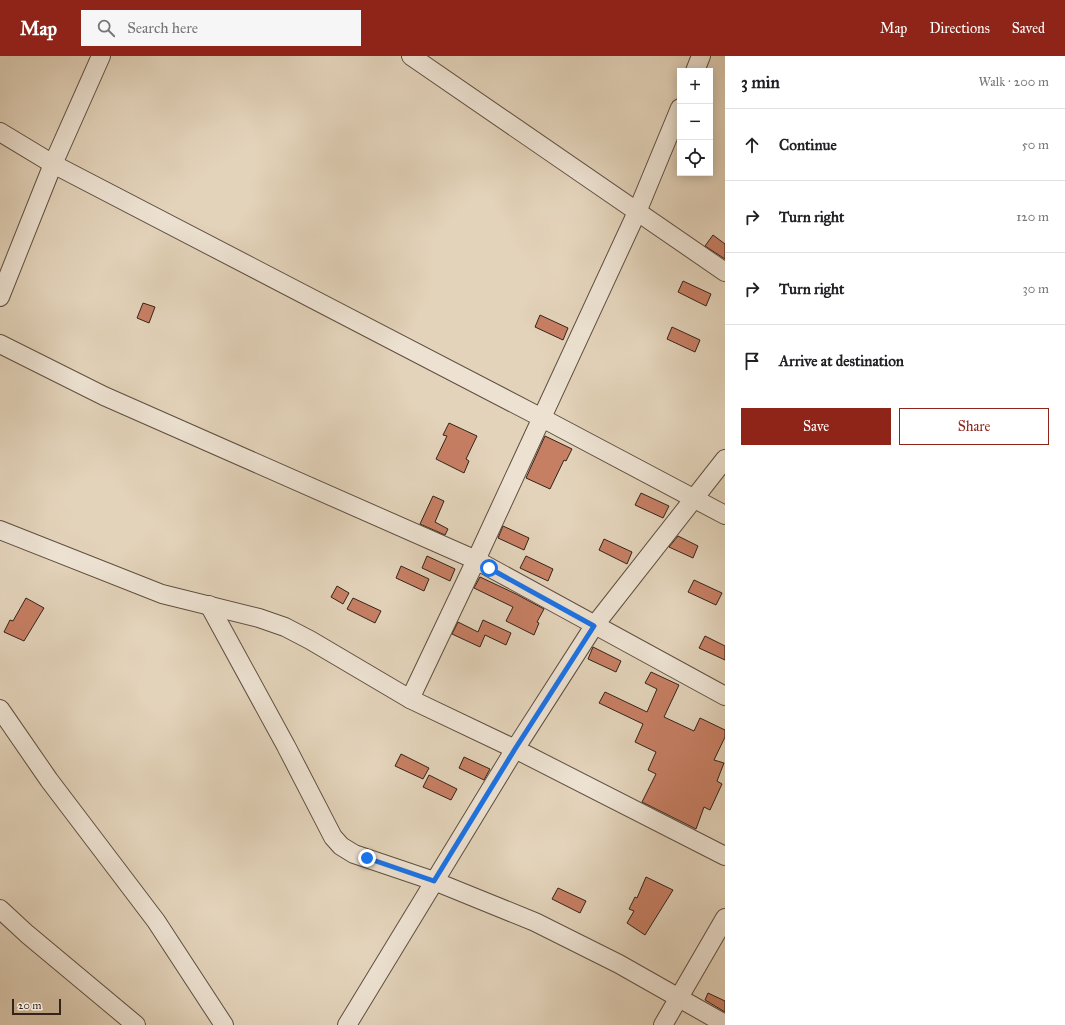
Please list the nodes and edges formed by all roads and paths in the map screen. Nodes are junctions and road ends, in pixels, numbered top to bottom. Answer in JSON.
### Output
{"nodes":[{"id":1,"x":101,"y":56,"type":"edge"},
{"id":2,"x":411,"y":56,"type":"edge"},
{"id":3,"x":701,"y":56,"type":"edge"},
{"id":4,"x":696,"y":68,"type":"edge"},
{"id":5,"x":677,"y":115,"type":"edge"},
{"id":6,"x":0,"y":132,"type":"edge"},
{"id":7,"x":53,"y":164,"type":"junction"},
{"id":8,"x":637,"y":212,"type":"junction"},
{"id":9,"x":725,"y":272,"type":"edge"},
{"id":10,"x":0,"y":297,"type":"edge"},
{"id":11,"x":0,"y":344,"type":"edge"},
{"id":12,"x":542,"y":418,"type":"junction"},
{"id":13,"x":725,"y":459,"type":"edge"},
{"id":14,"x":694,"y":499,"type":"junction"},
{"id":15,"x":725,"y":515,"type":"edge"},
{"id":16,"x":0,"y":530,"type":"edge"},
{"id":17,"x":476,"y":560,"type":"junction"},
{"id":18,"x":209,"y":605,"type":"junction"},
{"id":19,"x":594,"y":626,"type":"junction"},
{"id":20,"x":725,"y":696,"type":"edge"},
{"id":21,"x":410,"y":699,"type":"junction"},
{"id":22,"x":0,"y":709,"type":"edge"},
{"id":23,"x":515,"y":749,"type":"junction"},
{"id":24,"x":725,"y":856,"type":"edge"},
{"id":25,"x":434,"y":881,"type":"junction"},
{"id":26,"x":0,"y":909,"type":"edge"},
{"id":27,"x":725,"y":918,"type":"edge"},
{"id":28,"x":679,"y":998,"type":"junction"},
{"id":29,"x":725,"y":1024,"type":"edge"},
{"id":30,"x":136,"y":1025,"type":"edge"},
{"id":31,"x":224,"y":1025,"type":"edge"},
{"id":32,"x":347,"y":1025,"type":"edge"},
{"id":33,"x":663,"y":1025,"type":"edge"}],
"edges":[{"from":1,"to":7,"type":"street"},
{"from":2,"to":8,"type":"street"},
{"from":3,"to":4,"type":"street"},
{"from":5,"to":8,"type":"street"},
{"from":6,"to":7,"type":"street"},
{"from":7,"to":10,"type":"street"},
{"from":7,"to":12,"type":"street"},
{"from":8,"to":9,"type":"street"},
{"from":8,"to":12,"type":"street"},
{"from":11,"to":17,"type":"street"},
{"from":12,"to":14,"type":"street"},
{"from":12,"to":17,"type":"street"},
{"from":13,"to":14,"type":"street"},
{"from":14,"to":15,"type":"street"},
{"from":14,"to":19,"type":"street"},
{"from":16,"to":18,"type":"street"},
{"from":17,"to":19,"type":"street"},
{"from":17,"to":21,"type":"street"},
{"from":18,"to":21,"type":"street"},
{"from":18,"to":25,"type":"street"},
{"from":19,"to":20,"type":"street"},
{"from":19,"to":23,"type":"street"},
{"from":21,"to":23,"type":"street"},
{"from":22,"to":31,"type":"street"},
{"from":23,"to":24,"type":"street"},
{"from":23,"to":25,"type":"street"},
{"from":25,"to":28,"type":"street"},
{"from":25,"to":32,"type":"street"},
{"from":26,"to":30,"type":"street"},
{"from":27,"to":28,"type":"street"},
{"from":28,"to":29,"type":"street"},
{"from":28,"to":33,"type":"street"}]}
